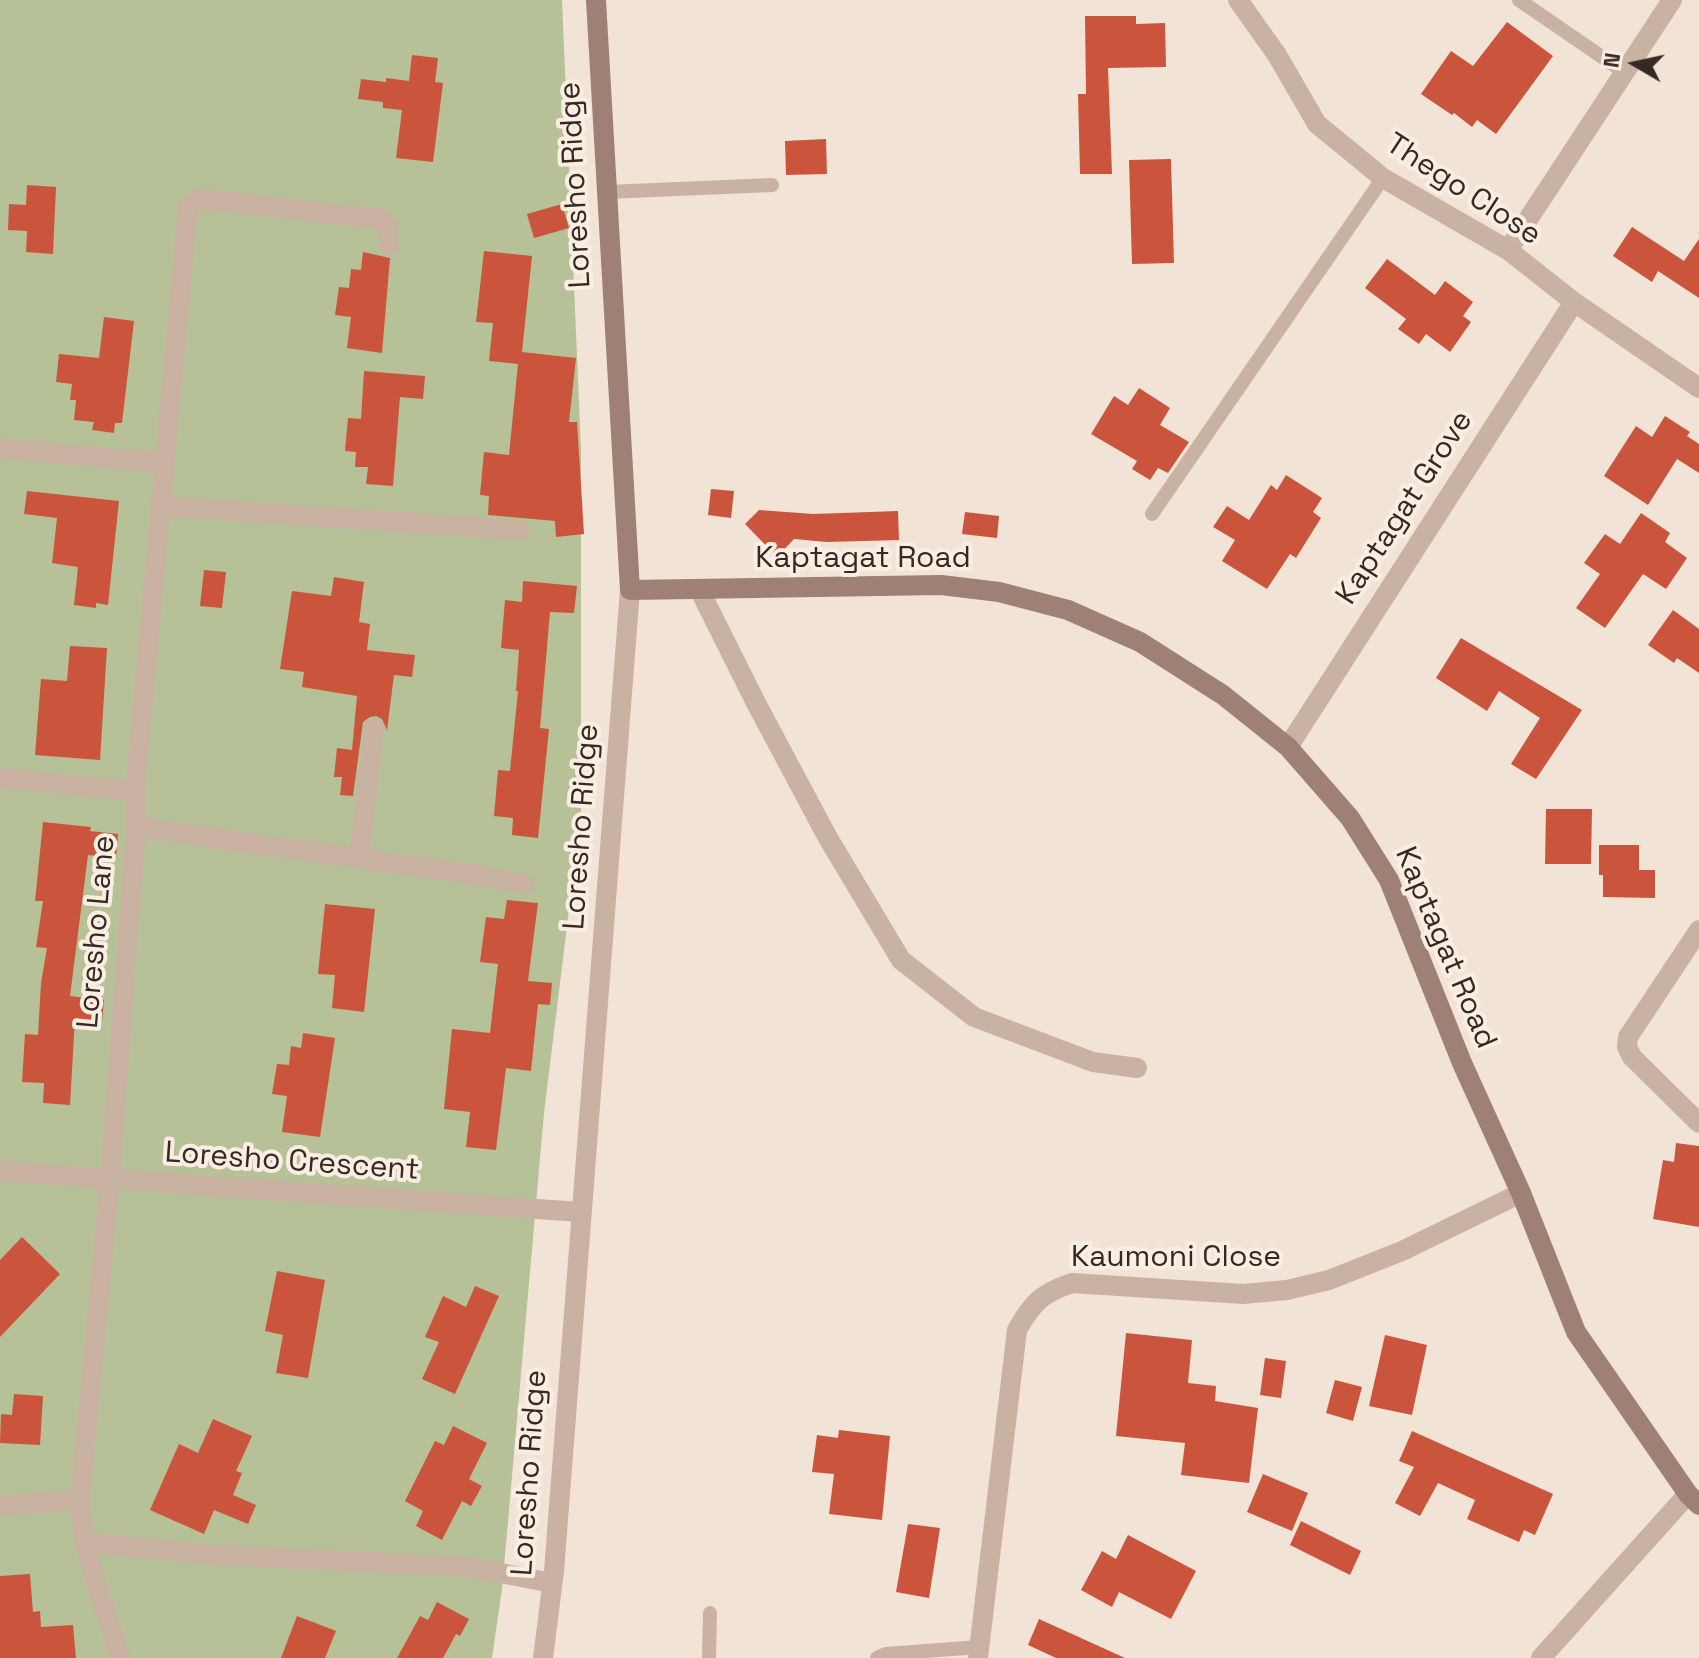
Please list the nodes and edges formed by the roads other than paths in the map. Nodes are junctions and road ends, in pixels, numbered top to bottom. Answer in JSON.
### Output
{"nodes":[{"id":1,"x":596,"y":0,"type":"edge"},
{"id":2,"x":1238,"y":0,"type":"edge"},
{"id":3,"x":1519,"y":0,"type":"edge"},
{"id":4,"x":1672,"y":0,"type":"edge"},
{"id":5,"x":1624,"y":72,"type":"junction"},
{"id":6,"x":1383,"y":178,"type":"junction"},
{"id":7,"x":772,"y":185,"type":"dead end"},
{"id":8,"x":607,"y":192,"type":"junction"},
{"id":9,"x":389,"y":245,"type":"dead end"},
{"id":10,"x":1508,"y":250,"type":"junction"},
{"id":11,"x":1574,"y":302,"type":"junction"},
{"id":12,"x":1699,"y":388,"type":"edge"},
{"id":13,"x":0,"y":448,"type":"edge"},
{"id":14,"x":164,"y":463,"type":"junction"},
{"id":15,"x":160,"y":506,"type":"junction"},
{"id":16,"x":1152,"y":514,"type":"dead end"},
{"id":17,"x":519,"y":530,"type":"dead end"},
{"id":18,"x":699,"y":589,"type":"junction"},
{"id":19,"x":630,"y":590,"type":"junction"},
{"id":20,"x":374,"y":729,"type":"dead end"},
{"id":21,"x":1288,"y":747,"type":"junction"},
{"id":22,"x":0,"y":778,"type":"edge"},
{"id":23,"x":135,"y":791,"type":"junction"},
{"id":24,"x":136,"y":827,"type":"junction"},
{"id":25,"x":359,"y":859,"type":"junction"},
{"id":26,"x":524,"y":884,"type":"dead end"},
{"id":27,"x":1699,"y":930,"type":"edge"},
{"id":28,"x":1137,"y":1068,"type":"dead end"},
{"id":29,"x":1699,"y":1123,"type":"edge"},
{"id":30,"x":0,"y":1171,"type":"edge"},
{"id":31,"x":110,"y":1179,"type":"junction"},
{"id":32,"x":1521,"y":1193,"type":"junction"},
{"id":33,"x":580,"y":1212,"type":"junction"},
{"id":34,"x":80,"y":1499,"type":"junction"},
{"id":35,"x":1694,"y":1499,"type":"edge"},
{"id":36,"x":0,"y":1506,"type":"edge"},
{"id":37,"x":84,"y":1542,"type":"junction"},
{"id":38,"x":552,"y":1583,"type":"junction"},
{"id":39,"x":710,"y":1613,"type":"dead end"},
{"id":40,"x":979,"y":1652,"type":"edge"},
{"id":41,"x":120,"y":1658,"type":"edge"},
{"id":42,"x":543,"y":1658,"type":"edge"},
{"id":43,"x":709,"y":1658,"type":"edge"},
{"id":44,"x":877,"y":1658,"type":"edge"},
{"id":45,"x":1541,"y":1658,"type":"edge"}],
"edges":[{"from":1,"to":8,"type":"main road","name":"Loresho Ridge"},
{"from":2,"to":6,"type":"street","name":"Thego Close"},
{"from":3,"to":5,"type":"lane"},
{"from":4,"to":5,"type":"street"},
{"from":5,"to":10,"type":"street"},
{"from":6,"to":10,"type":"street","name":"Thego Close"},
{"from":6,"to":16,"type":"lane"},
{"from":7,"to":8,"type":"lane"},
{"from":8,"to":19,"type":"main road","name":"Loresho Ridge"},
{"from":9,"to":14,"type":"street","name":"Loresho Lane"},
{"from":10,"to":11,"type":"street","name":"Thego Close"},
{"from":11,"to":12,"type":"street","name":"Thego Close"},
{"from":11,"to":21,"type":"street","name":"Kaptagat Grove"},
{"from":13,"to":14,"type":"street"},
{"from":14,"to":15,"type":"street","name":"Loresho Lane"},
{"from":15,"to":17,"type":"street"},
{"from":15,"to":23,"type":"street","name":"Loresho Lane"},
{"from":18,"to":19,"type":"main road","name":"Kaptagat Road"},
{"from":18,"to":21,"type":"main road","name":"Kaptagat Road"},
{"from":18,"to":28,"type":"street"},
{"from":19,"to":33,"type":"street","name":"Loresho Ridge"},
{"from":20,"to":25,"type":"street"},
{"from":21,"to":32,"type":"main road","name":"Kaptagat Road"},
{"from":22,"to":23,"type":"street"},
{"from":23,"to":24,"type":"street","name":"Loresho Lane"},
{"from":24,"to":25,"type":"street"},
{"from":24,"to":31,"type":"street","name":"Loresho Lane"},
{"from":25,"to":26,"type":"street"},
{"from":27,"to":29,"type":"street"},
{"from":30,"to":31,"type":"street","name":"Loresho Crescent"},
{"from":31,"to":33,"type":"street","name":"Loresho Crescent"},
{"from":31,"to":34,"type":"street","name":"Loresho Lane"},
{"from":32,"to":35,"type":"main road","name":"Kaptagat Road"},
{"from":32,"to":40,"type":"street","name":"Kaumoni Close"},
{"from":33,"to":38,"type":"street","name":"Loresho Ridge"},
{"from":34,"to":36,"type":"street"},
{"from":34,"to":37,"type":"street","name":"Loresho Lane"},
{"from":35,"to":45,"type":"street"},
{"from":37,"to":38,"type":"street"},
{"from":37,"to":41,"type":"street","name":"Loresho Lane"},
{"from":38,"to":42,"type":"street","name":"Loresho Ridge"},
{"from":39,"to":43,"type":"lane"},
{"from":40,"to":44,"type":"lane"}]}
